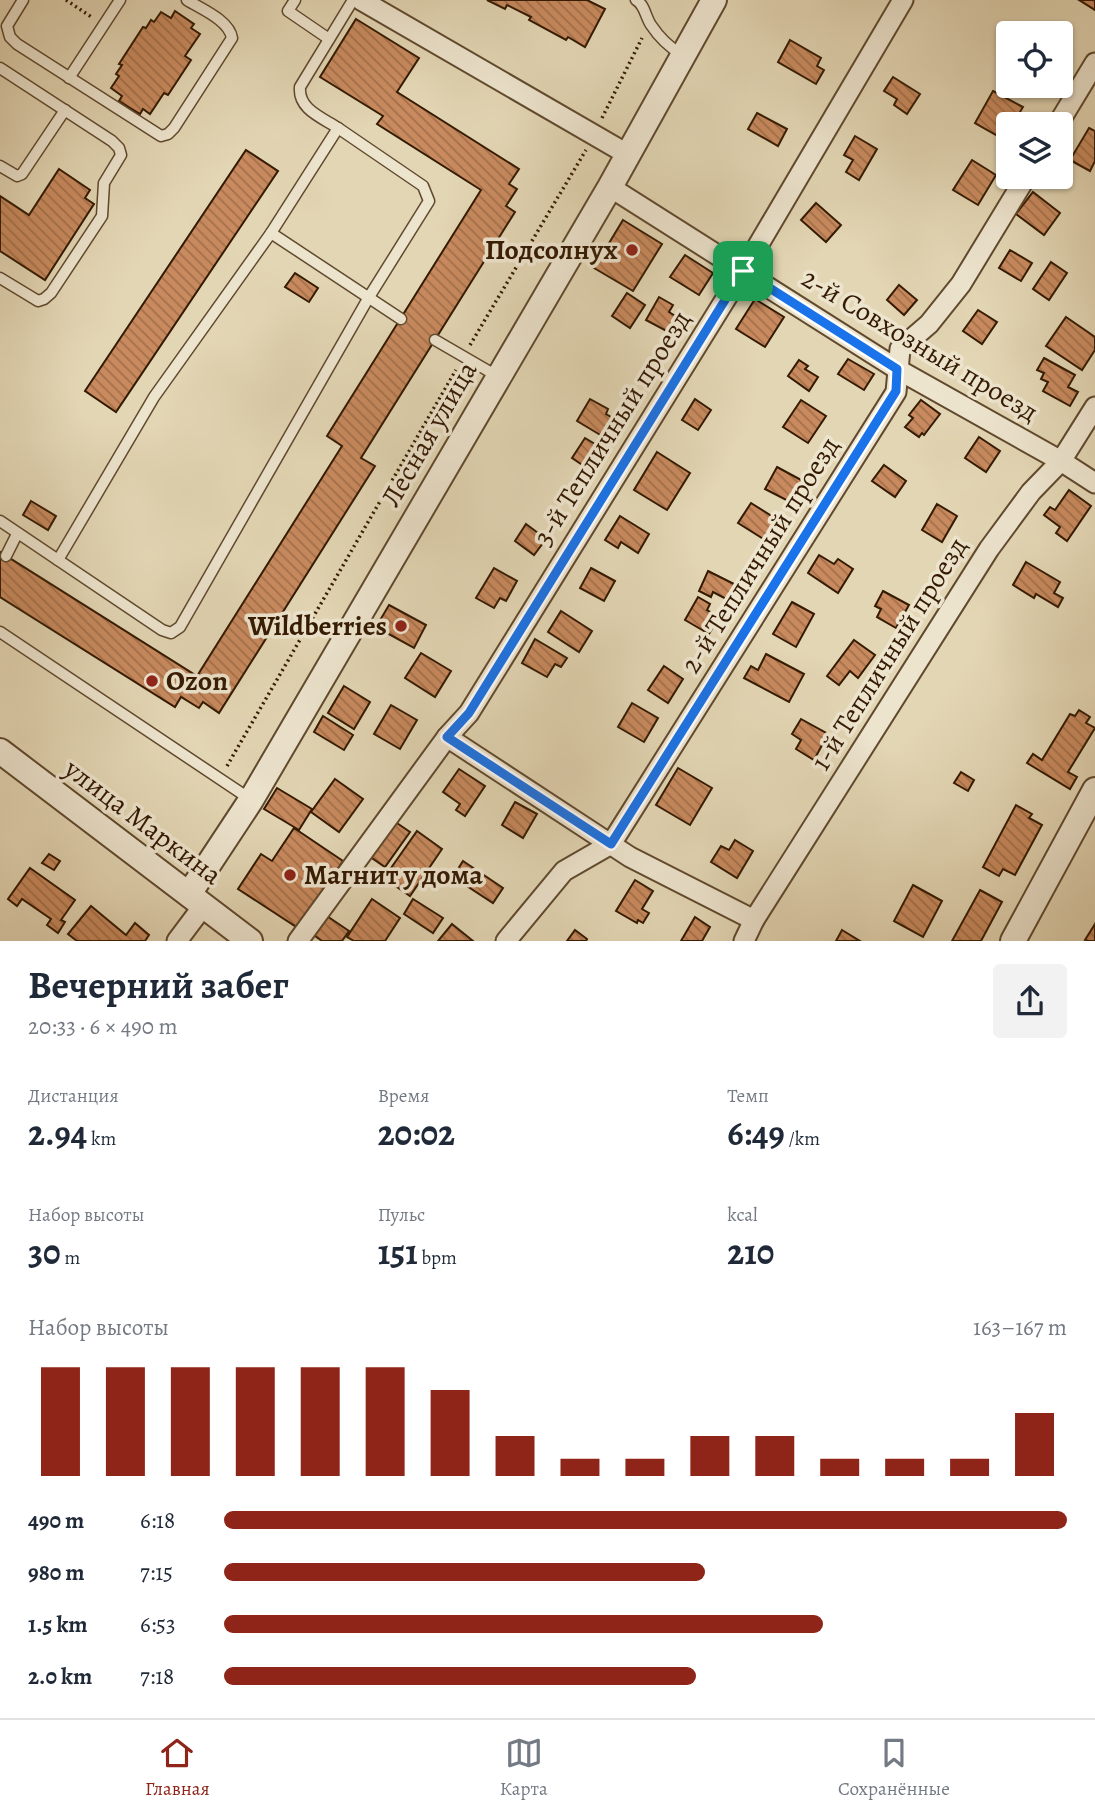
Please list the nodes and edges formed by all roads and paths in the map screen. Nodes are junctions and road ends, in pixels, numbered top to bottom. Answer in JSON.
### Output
{"nodes":[{"id":1,"x":23,"y":0,"type":"edge"},
{"id":2,"x":66,"y":0,"type":"edge"},
{"id":3,"x":120,"y":0,"type":"edge"},
{"id":4,"x":187,"y":0,"type":"edge"},
{"id":5,"x":295,"y":0,"type":"edge"},
{"id":6,"x":353,"y":0,"type":"edge"},
{"id":7,"x":361,"y":0,"type":"edge"},
{"id":8,"x":636,"y":0,"type":"edge"},
{"id":9,"x":713,"y":0,"type":"edge"},
{"id":10,"x":903,"y":0,"type":"edge"},
{"id":11,"x":650,"y":23,"type":"junction"},
{"id":12,"x":104,"y":25,"type":"junction"},
{"id":13,"x":329,"y":39,"type":"junction"},
{"id":14,"x":682,"y":55,"type":"junction"},
{"id":15,"x":1095,"y":63,"type":"edge"},
{"id":16,"x":0,"y":68,"type":"edge"},
{"id":17,"x":69,"y":78,"type":"junction"},
{"id":18,"x":65,"y":110,"type":"junction"},
{"id":19,"x":1065,"y":112,"type":"edge"},
{"id":20,"x":338,"y":128,"type":"junction"},
{"id":21,"x":593,"y":135,"type":"junction"},
{"id":22,"x":627,"y":154,"type":"junction"},
{"id":23,"x":0,"y":166,"type":"edge"},
{"id":24,"x":610,"y":187,"type":"junction"},
{"id":25,"x":1019,"y":189,"type":"edge"},
{"id":26,"x":271,"y":233,"type":"junction"},
{"id":27,"x":743,"y":271,"type":"junction"},
{"id":28,"x":0,"y":278,"type":"edge"},
{"id":29,"x":369,"y":297,"type":"junction"},
{"id":30,"x":401,"y":318,"type":"dead end"},
{"id":31,"x":435,"y":340,"type":"dead end"},
{"id":32,"x":464,"y":356,"type":"junction"},
{"id":33,"x":897,"y":369,"type":"junction"},
{"id":34,"x":497,"y":376,"type":"junction"},
{"id":35,"x":1095,"y":407,"type":"edge"},
{"id":36,"x":1061,"y":461,"type":"junction"},
{"id":37,"x":1095,"y":483,"type":"edge"},
{"id":38,"x":0,"y":521,"type":"edge"},
{"id":39,"x":17,"y":534,"type":"junction"},
{"id":40,"x":6,"y":556,"type":"dead end"},
{"id":41,"x":58,"y":560,"type":"junction"},
{"id":42,"x":0,"y":632,"type":"edge"},
{"id":43,"x":447,"y":737,"type":"junction"},
{"id":44,"x":0,"y":751,"type":"edge"},
{"id":45,"x":220,"y":777,"type":"junction"},
{"id":46,"x":1095,"y":790,"type":"edge"},
{"id":47,"x":251,"y":800,"type":"junction"},
{"id":48,"x":611,"y":844,"type":"junction"},
{"id":49,"x":196,"y":900,"type":"junction"},
{"id":50,"x":754,"y":920,"type":"junction"},
{"id":51,"x":177,"y":941,"type":"edge"},
{"id":52,"x":250,"y":941,"type":"edge"},
{"id":53,"x":298,"y":941,"type":"edge"},
{"id":54,"x":506,"y":941,"type":"edge"},
{"id":55,"x":744,"y":941,"type":"edge"},
{"id":56,"x":1013,"y":941,"type":"edge"}],
"edges":[{"from":1,"to":17,"type":"lane"},
{"from":2,"to":12,"type":"path"},
{"from":3,"to":12,"type":"lane"},
{"from":4,"to":17,"type":"lane"},
{"from":5,"to":13,"type":"lane"},
{"from":6,"to":13,"type":"lane"},
{"from":7,"to":21,"type":"street"},
{"from":8,"to":11,"type":"lane"},
{"from":9,"to":14,"type":"street","name":"Лесная улица"},
{"from":10,"to":27,"type":"street","name":"3-й Тепличный проезд"},
{"from":11,"to":14,"type":"lane"},
{"from":11,"to":21,"type":"path"},
{"from":12,"to":17,"type":"lane"},
{"from":13,"to":20,"type":"lane"},
{"from":14,"to":22,"type":"street","name":"Лесная улица"},
{"from":15,"to":19,"type":"street"},
{"from":16,"to":18,"type":"lane"},
{"from":18,"to":23,"type":"lane"},
{"from":18,"to":28,"type":"lane"},
{"from":20,"to":26,"type":"lane"},
{"from":20,"to":29,"type":"lane"},
{"from":21,"to":22,"type":"street"},
{"from":21,"to":32,"type":"path"},
{"from":22,"to":24,"type":"street","name":"Лесная улица"},
{"from":24,"to":27,"type":"street","name":"2-й Совхозный проезд"},
{"from":24,"to":34,"type":"street","name":"Лесная улица"},
{"from":25,"to":33,"type":"street","name":"2-й Тепличный проезд"},
{"from":26,"to":29,"type":"lane"},
{"from":26,"to":41,"type":"lane"},
{"from":27,"to":33,"type":"street","name":"2-й Совхозный проезд"},
{"from":27,"to":43,"type":"street","name":"3-й Тепличный проезд"},
{"from":29,"to":30,"type":"lane"},
{"from":29,"to":41,"type":"lane"},
{"from":31,"to":32,"type":"lane"},
{"from":32,"to":34,"type":"lane"},
{"from":32,"to":45,"type":"path"},
{"from":33,"to":36,"type":"street","name":"2-й Совхозный проезд"},
{"from":33,"to":48,"type":"street","name":"2-й Тепличный проезд"},
{"from":34,"to":47,"type":"street","name":"Лесная улица"},
{"from":35,"to":36,"type":"street","name":"1-й Тепличный проезд"},
{"from":36,"to":37,"type":"street","name":"2-й Совхозный проезд"},
{"from":36,"to":50,"type":"street","name":"1-й Тепличный проезд"},
{"from":38,"to":39,"type":"lane"},
{"from":39,"to":40,"type":"lane"},
{"from":39,"to":41,"type":"lane"},
{"from":42,"to":45,"type":"lane"},
{"from":43,"to":48,"type":"street"},
{"from":43,"to":53,"type":"street","name":"3-й Тепличный проезд"},
{"from":44,"to":49,"type":"street","name":"улица Маркина"},
{"from":45,"to":47,"type":"lane"},
{"from":46,"to":56,"type":"street"},
{"from":47,"to":49,"type":"street","name":"Лесная улица"},
{"from":48,"to":50,"type":"street"},
{"from":48,"to":54,"type":"street","name":"2-й Тепличный проезд"},
{"from":49,"to":51,"type":"street"},
{"from":49,"to":52,"type":"street","name":"улица Маркина"},
{"from":50,"to":55,"type":"street","name":"1-й Тепличный проезд"}]}
